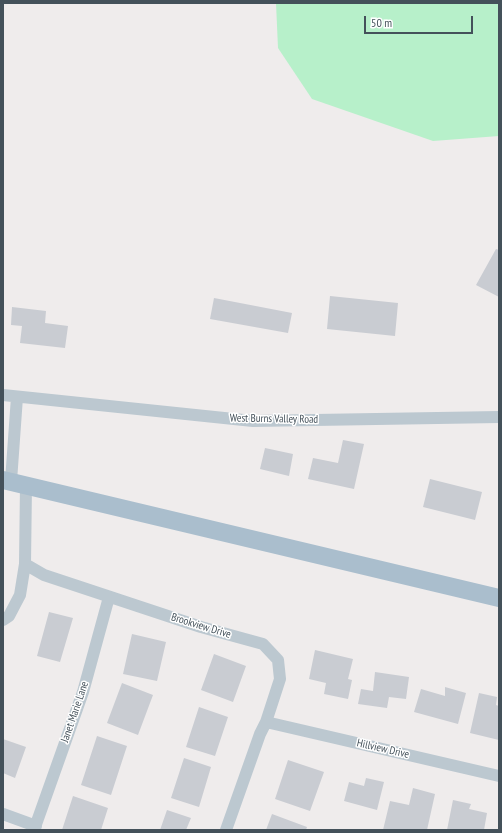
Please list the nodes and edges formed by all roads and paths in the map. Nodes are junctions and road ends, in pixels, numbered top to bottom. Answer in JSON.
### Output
{"nodes":[{"id":1,"x":3,"y":395,"type":"edge"},
{"id":2,"x":17,"y":397,"type":"junction"},
{"id":3,"x":499,"y":417,"type":"edge"},
{"id":4,"x":13,"y":482,"type":"edge"},
{"id":5,"x":25,"y":564,"type":"junction"},
{"id":6,"x":109,"y":597,"type":"junction"},
{"id":7,"x":499,"y":598,"type":"edge"},
{"id":8,"x":3,"y":620,"type":"edge"},
{"id":9,"x":266,"y":722,"type":"junction"},
{"id":10,"x":499,"y":776,"type":"edge"},
{"id":11,"x":3,"y":814,"type":"edge"},
{"id":12,"x":35,"y":828,"type":"edge"},
{"id":13,"x":226,"y":830,"type":"edge"}],
"edges":[{"from":1,"to":2,"type":"street","name":"West Burns Valley Road"},
{"from":2,"to":3,"type":"street","name":"West Burns Valley Road"},
{"from":2,"to":4,"type":"street"},
{"from":4,"to":5,"type":"street"},
{"from":4,"to":7,"type":"main road"},
{"from":5,"to":6,"type":"street","name":"Brookview Drive"},
{"from":5,"to":8,"type":"street"},
{"from":6,"to":9,"type":"street","name":"Brookview Drive"},
{"from":6,"to":12,"type":"street","name":"Janet Marie Lane"},
{"from":9,"to":10,"type":"street","name":"Hillview Drive"},
{"from":9,"to":13,"type":"street","name":"Brookview Drive"},
{"from":11,"to":12,"type":"street","name":"Janet Marie Lane"}]}
